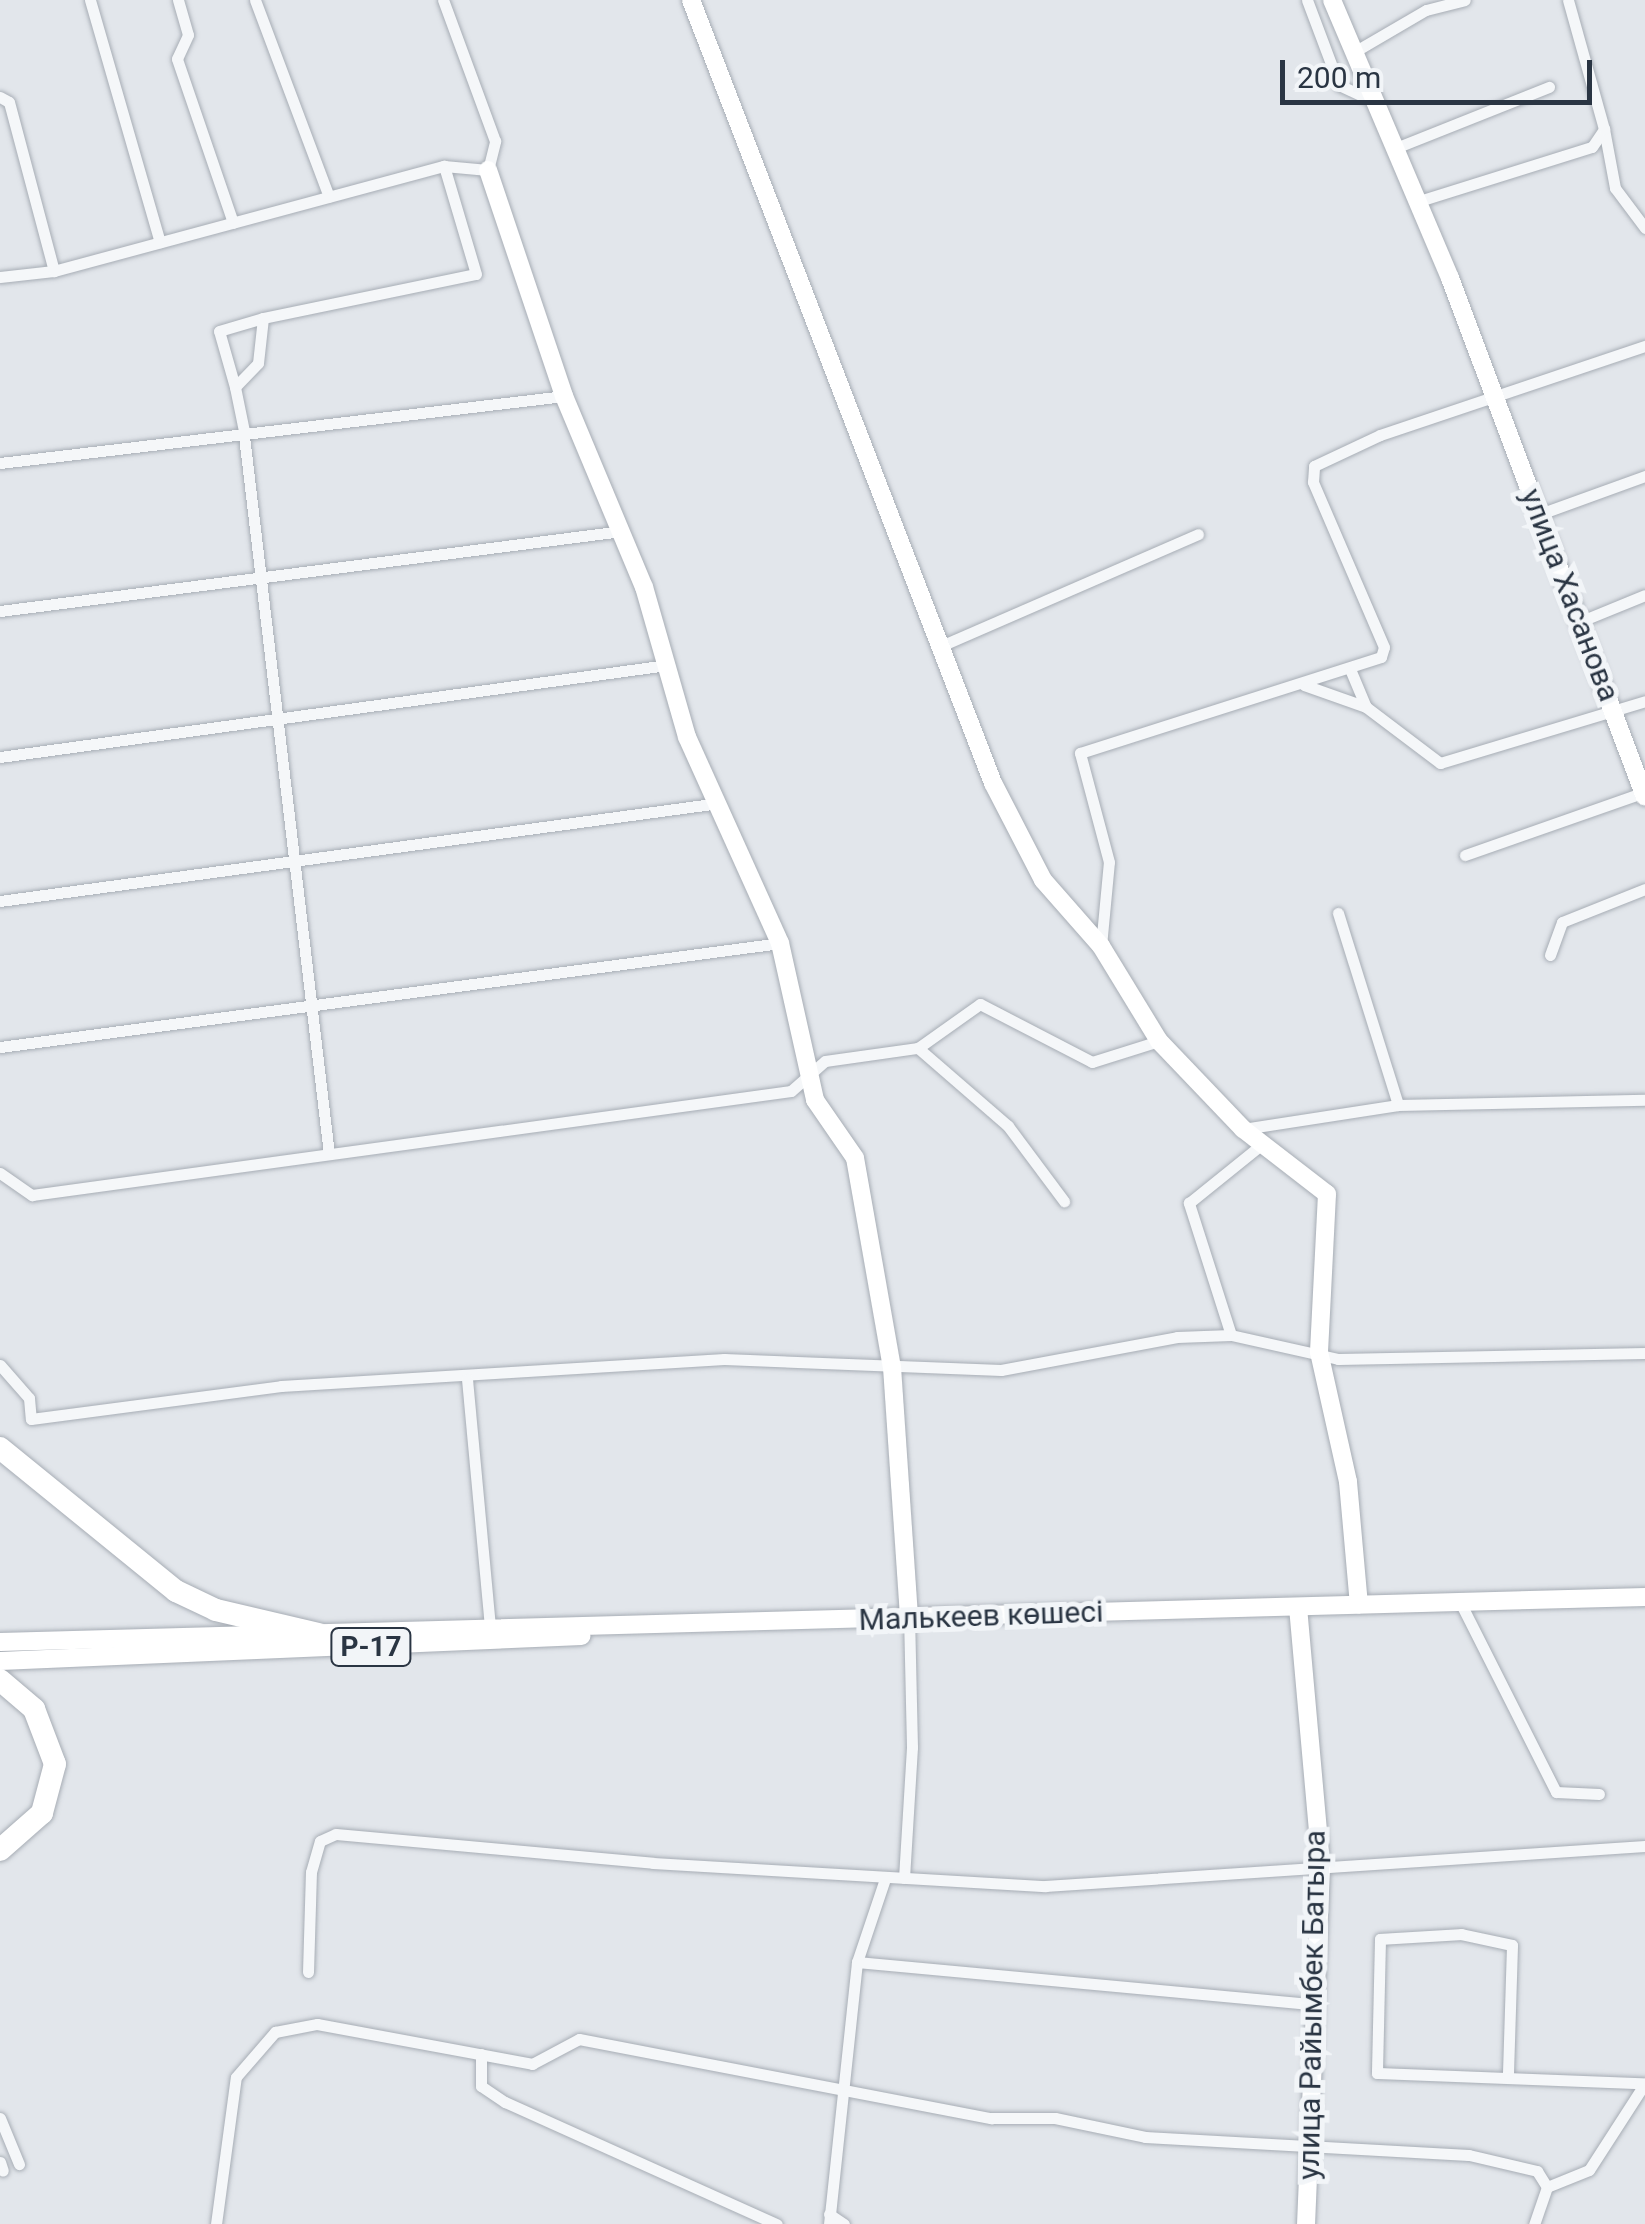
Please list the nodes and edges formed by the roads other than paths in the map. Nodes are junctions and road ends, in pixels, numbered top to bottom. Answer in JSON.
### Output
{"nodes":[{"id":1,"x":90,"y":0,"type":"edge"},
{"id":2,"x":178,"y":0,"type":"edge"},
{"id":3,"x":255,"y":0,"type":"edge"},
{"id":4,"x":443,"y":0,"type":"edge"},
{"id":5,"x":691,"y":0,"type":"edge"},
{"id":6,"x":1307,"y":0,"type":"edge"},
{"id":7,"x":1332,"y":0,"type":"edge"},
{"id":8,"x":1465,"y":0,"type":"edge"},
{"id":9,"x":1568,"y":0,"type":"edge"},
{"id":10,"x":1354,"y":52,"type":"junction"},
{"id":11,"x":1549,"y":87,"type":"dead end"},
{"id":12,"x":0,"y":97,"type":"edge"},
{"id":13,"x":1371,"y":100,"type":"junction"},
{"id":14,"x":1604,"y":129,"type":"junction"},
{"id":15,"x":1393,"y":149,"type":"junction"},
{"id":16,"x":444,"y":166,"type":"junction"},
{"id":17,"x":488,"y":170,"type":"junction"},
{"id":18,"x":328,"y":197,"type":"junction"},
{"id":19,"x":1416,"y":202,"type":"junction"},
{"id":20,"x":233,"y":223,"type":"junction"},
{"id":21,"x":1645,"y":228,"type":"edge"},
{"id":22,"x":160,"y":242,"type":"junction"},
{"id":23,"x":54,"y":270,"type":"junction"},
{"id":24,"x":0,"y":277,"type":"edge"},
{"id":25,"x":263,"y":318,"type":"junction"},
{"id":26,"x":1645,"y":346,"type":"edge"},
{"id":27,"x":235,"y":387,"type":"junction"},
{"id":28,"x":1492,"y":395,"type":"junction"},
{"id":29,"x":564,"y":396,"type":"junction"},
{"id":30,"x":244,"y":434,"type":"junction"},
{"id":31,"x":0,"y":464,"type":"edge"},
{"id":32,"x":1645,"y":476,"type":"edge"},
{"id":33,"x":1540,"y":514,"type":"junction"},
{"id":34,"x":622,"y":532,"type":"junction"},
{"id":35,"x":1198,"y":534,"type":"dead end"},
{"id":36,"x":258,"y":580,"type":"junction"},
{"id":37,"x":1645,"y":595,"type":"edge"},
{"id":38,"x":0,"y":611,"type":"edge"},
{"id":39,"x":1579,"y":622,"type":"junction"},
{"id":40,"x":943,"y":645,"type":"junction"},
{"id":41,"x":668,"y":665,"type":"junction"},
{"id":42,"x":1350,"y":668,"type":"junction"},
{"id":43,"x":1302,"y":684,"type":"junction"},
{"id":44,"x":1645,"y":701,"type":"edge"},
{"id":45,"x":1366,"y":707,"type":"junction"},
{"id":46,"x":1612,"y":707,"type":"junction"},
{"id":47,"x":278,"y":720,"type":"junction"},
{"id":48,"x":0,"y":757,"type":"edge"},
{"id":49,"x":1644,"y":794,"type":"edge"},
{"id":50,"x":719,"y":803,"type":"junction"},
{"id":51,"x":1466,"y":856,"type":"dead end"},
{"id":52,"x":294,"y":864,"type":"junction"},
{"id":53,"x":1645,"y":889,"type":"edge"},
{"id":54,"x":0,"y":901,"type":"edge"},
{"id":55,"x":1338,"y":913,"type":"dead end"},
{"id":56,"x":780,"y":943,"type":"junction"},
{"id":57,"x":1101,"y":946,"type":"junction"},
{"id":58,"x":1550,"y":955,"type":"dead end"},
{"id":59,"x":313,"y":1005,"type":"junction"},
{"id":60,"x":1160,"y":1041,"type":"junction"},
{"id":61,"x":802,"y":1047,"type":"junction"},
{"id":62,"x":0,"y":1048,"type":"edge"},
{"id":63,"x":918,"y":1048,"type":"junction"},
{"id":64,"x":825,"y":1061,"type":"junction"},
{"id":65,"x":808,"y":1075,"type":"junction"},
{"id":66,"x":791,"y":1091,"type":"junction"},
{"id":67,"x":815,"y":1100,"type":"junction"},
{"id":68,"x":1645,"y":1100,"type":"edge"},
{"id":69,"x":1398,"y":1105,"type":"junction"},
{"id":70,"x":1244,"y":1130,"type":"junction"},
{"id":71,"x":1262,"y":1144,"type":"junction"},
{"id":72,"x":329,"y":1154,"type":"junction"},
{"id":73,"x":0,"y":1173,"type":"edge"},
{"id":74,"x":1064,"y":1201,"type":"dead end"},
{"id":75,"x":1232,"y":1335,"type":"junction"},
{"id":76,"x":1318,"y":1352,"type":"junction"},
{"id":77,"x":1645,"y":1352,"type":"edge"},
{"id":78,"x":0,"y":1365,"type":"edge"},
{"id":79,"x":892,"y":1367,"type":"junction"},
{"id":80,"x":467,"y":1380,"type":"junction"},
{"id":81,"x":0,"y":1448,"type":"edge"},
{"id":82,"x":1645,"y":1597,"type":"edge"},
{"id":83,"x":1460,"y":1602,"type":"junction"},
{"id":84,"x":1359,"y":1605,"type":"junction"},
{"id":85,"x":1298,"y":1607,"type":"junction"},
{"id":86,"x":909,"y":1619,"type":"junction"},
{"id":87,"x":740,"y":1622,"type":"junction"},
{"id":88,"x":490,"y":1628,"type":"junction"},
{"id":89,"x":318,"y":1634,"type":"junction"},
{"id":90,"x":0,"y":1642,"type":"edge"},
{"id":91,"x":0,"y":1661,"type":"edge"},
{"id":92,"x":0,"y":1680,"type":"edge"},
{"id":93,"x":1600,"y":1794,"type":"dead end"},
{"id":94,"x":1645,"y":1846,"type":"edge"},
{"id":95,"x":0,"y":1850,"type":"edge"},
{"id":96,"x":1321,"y":1867,"type":"junction"},
{"id":97,"x":904,"y":1878,"type":"junction"},
{"id":98,"x":885,"y":1880,"type":"junction"},
{"id":99,"x":857,"y":1962,"type":"junction"},
{"id":100,"x":308,"y":1972,"type":"dead end"},
{"id":101,"x":1318,"y":2005,"type":"junction"},
{"id":102,"x":481,"y":2054,"type":"junction"},
{"id":103,"x":1508,"y":2074,"type":"junction"},
{"id":104,"x":1644,"y":2083,"type":"edge"},
{"id":105,"x":846,"y":2089,"type":"junction"},
{"id":106,"x":0,"y":2118,"type":"edge"},
{"id":107,"x":1313,"y":2145,"type":"junction"},
{"id":108,"x":19,"y":2164,"type":"dead end"},
{"id":109,"x":1547,"y":2187,"type":"junction"},
{"id":110,"x":829,"y":2219,"type":"edge"},
{"id":111,"x":216,"y":2224,"type":"edge"},
{"id":112,"x":777,"y":2224,"type":"edge"},
{"id":113,"x":844,"y":2224,"type":"edge"},
{"id":114,"x":1306,"y":2224,"type":"edge"},
{"id":115,"x":1534,"y":2224,"type":"edge"}],
"edges":[{"from":1,"to":22,"type":"street"},
{"from":2,"to":20,"type":"street"},
{"from":3,"to":18,"type":"street"},
{"from":4,"to":17,"type":"street"},
{"from":5,"to":40,"type":"street"},
{"from":6,"to":13,"type":"street"},
{"from":7,"to":10,"type":"street","name":"улица Хасанова"},
{"from":8,"to":10,"type":"street"},
{"from":9,"to":14,"type":"street"},
{"from":10,"to":13,"type":"street","name":"улица Хасанова"},
{"from":11,"to":15,"type":"street"},
{"from":12,"to":23,"type":"street"},
{"from":13,"to":15,"type":"street","name":"улица Хасанова"},
{"from":14,"to":19,"type":"street"},
{"from":14,"to":21,"type":"street"},
{"from":15,"to":19,"type":"street","name":"улица Хасанова"},
{"from":16,"to":17,"type":"street"},
{"from":16,"to":18,"type":"street"},
{"from":16,"to":25,"type":"street"},
{"from":17,"to":29,"type":"street"},
{"from":18,"to":20,"type":"street"},
{"from":19,"to":28,"type":"street","name":"улица Хасанова"},
{"from":20,"to":22,"type":"street"},
{"from":22,"to":23,"type":"street"},
{"from":23,"to":24,"type":"street"},
{"from":25,"to":27,"type":"street"},
{"from":25,"to":27,"type":"street"},
{"from":26,"to":28,"type":"street"},
{"from":27,"to":30,"type":"street"},
{"from":28,"to":33,"type":"street","name":"улица Хасанова"},
{"from":28,"to":42,"type":"street"},
{"from":29,"to":30,"type":"street"},
{"from":29,"to":34,"type":"street"},
{"from":30,"to":31,"type":"street"},
{"from":30,"to":36,"type":"street"},
{"from":32,"to":33,"type":"street"},
{"from":33,"to":39,"type":"street","name":"улица Хасанова"},
{"from":34,"to":36,"type":"street"},
{"from":34,"to":41,"type":"street"},
{"from":35,"to":40,"type":"street"},
{"from":36,"to":38,"type":"street"},
{"from":36,"to":47,"type":"street"},
{"from":37,"to":39,"type":"street"},
{"from":39,"to":46,"type":"street","name":"улица Хасанова"},
{"from":40,"to":57,"type":"street"},
{"from":41,"to":47,"type":"street"},
{"from":41,"to":50,"type":"street"},
{"from":42,"to":43,"type":"street"},
{"from":42,"to":45,"type":"street"},
{"from":43,"to":45,"type":"street"},
{"from":43,"to":57,"type":"street"},
{"from":44,"to":46,"type":"street"},
{"from":45,"to":46,"type":"street"},
{"from":46,"to":49,"type":"street","name":"улица Хасанова"},
{"from":47,"to":48,"type":"street"},
{"from":47,"to":52,"type":"street"},
{"from":49,"to":51,"type":"street"},
{"from":50,"to":52,"type":"street"},
{"from":50,"to":56,"type":"street"},
{"from":52,"to":54,"type":"street"},
{"from":52,"to":59,"type":"street"},
{"from":53,"to":58,"type":"street"},
{"from":55,"to":69,"type":"street"},
{"from":56,"to":59,"type":"street"},
{"from":56,"to":61,"type":"street"},
{"from":57,"to":60,"type":"street"},
{"from":59,"to":62,"type":"street"},
{"from":59,"to":72,"type":"street"},
{"from":60,"to":63,"type":"street"},
{"from":60,"to":70,"type":"street"},
{"from":61,"to":64,"type":"street"},
{"from":61,"to":65,"type":"street"},
{"from":63,"to":64,"type":"street"},
{"from":63,"to":74,"type":"street"},
{"from":64,"to":65,"type":"street"},
{"from":65,"to":66,"type":"street"},
{"from":65,"to":67,"type":"street"},
{"from":66,"to":67,"type":"street"},
{"from":66,"to":72,"type":"street"},
{"from":67,"to":79,"type":"street"},
{"from":68,"to":69,"type":"street"},
{"from":69,"to":70,"type":"street"},
{"from":70,"to":71,"type":"street"},
{"from":71,"to":75,"type":"street"},
{"from":71,"to":76,"type":"street"},
{"from":72,"to":73,"type":"street"},
{"from":75,"to":76,"type":"street"},
{"from":75,"to":79,"type":"street"},
{"from":76,"to":77,"type":"street"},
{"from":76,"to":84,"type":"street"},
{"from":78,"to":80,"type":"street"},
{"from":79,"to":80,"type":"street"},
{"from":79,"to":86,"type":"street"},
{"from":80,"to":88,"type":"street"},
{"from":81,"to":89,"type":"highway"},
{"from":82,"to":83,"type":"street","name":"Малькеев көшесі"},
{"from":83,"to":84,"type":"street","name":"Малькеев көшесі"},
{"from":83,"to":93,"type":"street"},
{"from":84,"to":85,"type":"street","name":"Малькеев көшесі"},
{"from":85,"to":86,"type":"street","name":"Малькеев көшесі"},
{"from":85,"to":96,"type":"street","name":"улица Райымбек Батыра"},
{"from":86,"to":87,"type":"street","name":"Малькеев көшесі"},
{"from":86,"to":97,"type":"street"},
{"from":87,"to":88,"type":"street","name":"Малькеев көшесі"},
{"from":87,"to":91,"type":"street","number":"P-17"},
{"from":88,"to":89,"type":"street","name":"Малькеев көшесі"},
{"from":89,"to":90,"type":"street","number":"P-17"},
{"from":92,"to":95,"type":"highway"},
{"from":94,"to":96,"type":"street"},
{"from":96,"to":97,"type":"street"},
{"from":96,"to":101,"type":"street","name":"улица Райымбек Батыра"},
{"from":97,"to":98,"type":"street"},
{"from":98,"to":99,"type":"street"},
{"from":98,"to":100,"type":"street"},
{"from":99,"to":101,"type":"street"},
{"from":99,"to":105,"type":"street"},
{"from":101,"to":107,"type":"street","name":"улица Райымбек Батыра"},
{"from":102,"to":105,"type":"street"},
{"from":102,"to":111,"type":"street"},
{"from":102,"to":112,"type":"street"},
{"from":103,"to":103,"type":"street"},
{"from":103,"to":104,"type":"street"},
{"from":104,"to":109,"type":"street"},
{"from":105,"to":107,"type":"street"},
{"from":105,"to":110,"type":"street"},
{"from":106,"to":108,"type":"street"},
{"from":107,"to":109,"type":"street"},
{"from":107,"to":114,"type":"street","name":"улица Райымбек Батыра"},
{"from":109,"to":115,"type":"street"},
{"from":110,"to":113,"type":"street"}]}
